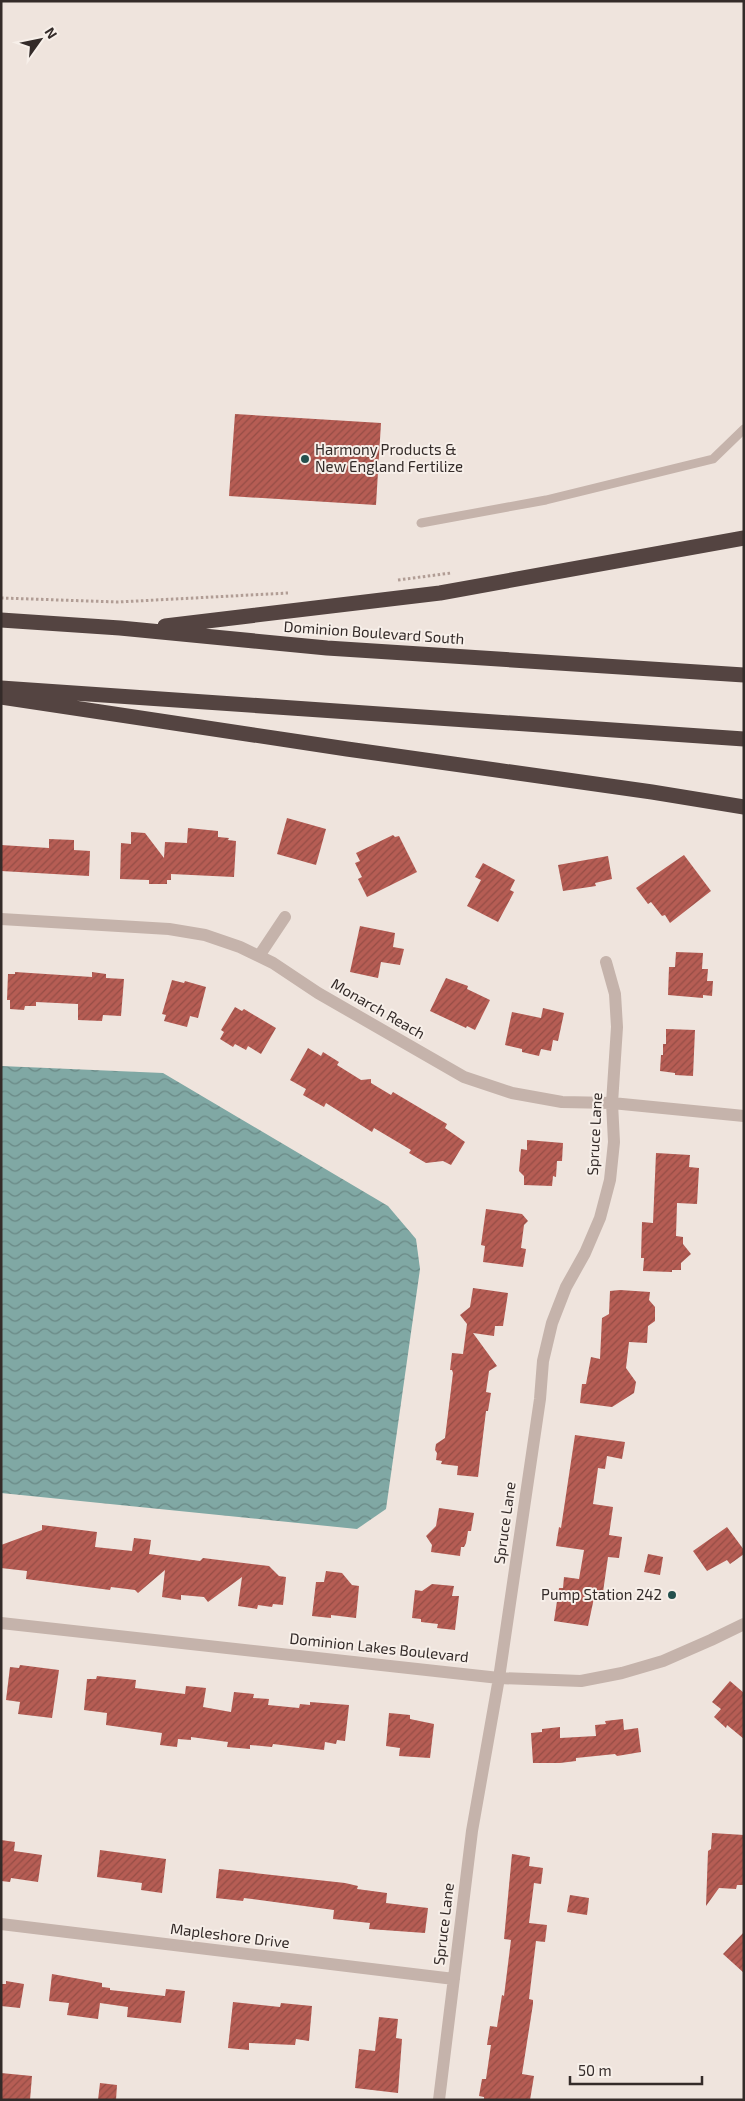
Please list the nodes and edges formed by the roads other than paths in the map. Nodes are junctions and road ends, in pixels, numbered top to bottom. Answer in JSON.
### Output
{"nodes":[{"id":1,"x":744,"y":429,"type":"edge"},
{"id":2,"x":421,"y":523,"type":"dead end"},
{"id":3,"x":744,"y":538,"type":"edge"},
{"id":4,"x":1,"y":620,"type":"edge"},
{"id":5,"x":135,"y":629,"type":"junction"},
{"id":6,"x":744,"y":675,"type":"edge"},
{"id":7,"x":1,"y":688,"type":"edge"},
{"id":8,"x":1,"y":698,"type":"edge"},
{"id":9,"x":744,"y":739,"type":"edge"},
{"id":10,"x":744,"y":808,"type":"edge"},
{"id":11,"x":285,"y":917,"type":"dead end"},
{"id":12,"x":1,"y":919,"type":"edge"},
{"id":13,"x":259,"y":956,"type":"junction"},
{"id":14,"x":606,"y":962,"type":"dead end"},
{"id":15,"x":612,"y":1103,"type":"junction"},
{"id":16,"x":744,"y":1116,"type":"edge"},
{"id":17,"x":1,"y":1623,"type":"edge"},
{"id":18,"x":744,"y":1624,"type":"edge"},
{"id":19,"x":499,"y":1678,"type":"junction"},
{"id":20,"x":1,"y":1924,"type":"edge"},
{"id":21,"x":454,"y":1979,"type":"junction"},
{"id":22,"x":440,"y":2100,"type":"edge"}],
"edges":[{"from":1,"to":2,"type":"lane"},
{"from":3,"to":5,"type":"highway"},
{"from":4,"to":5,"type":"highway","name":"Dominion Boulevard South"},
{"from":5,"to":6,"type":"highway","name":"Dominion Boulevard South"},
{"from":7,"to":9,"type":"highway"},
{"from":8,"to":10,"type":"highway"},
{"from":11,"to":13,"type":"street"},
{"from":12,"to":13,"type":"street","name":"Monarch Reach"},
{"from":13,"to":15,"type":"street","name":"Monarch Reach"},
{"from":14,"to":15,"type":"street","name":"Spruce Lane"},
{"from":15,"to":16,"type":"street","name":"Monarch Reach"},
{"from":15,"to":19,"type":"street","name":"Spruce Lane"},
{"from":17,"to":19,"type":"street","name":"Dominion Lakes Boulevard"},
{"from":18,"to":19,"type":"street","name":"Dominion Lakes Boulevard"},
{"from":19,"to":21,"type":"street","name":"Spruce Lane"},
{"from":20,"to":21,"type":"street","name":"Mapleshore Drive"},
{"from":21,"to":22,"type":"street","name":"Spruce Lane"}]}
